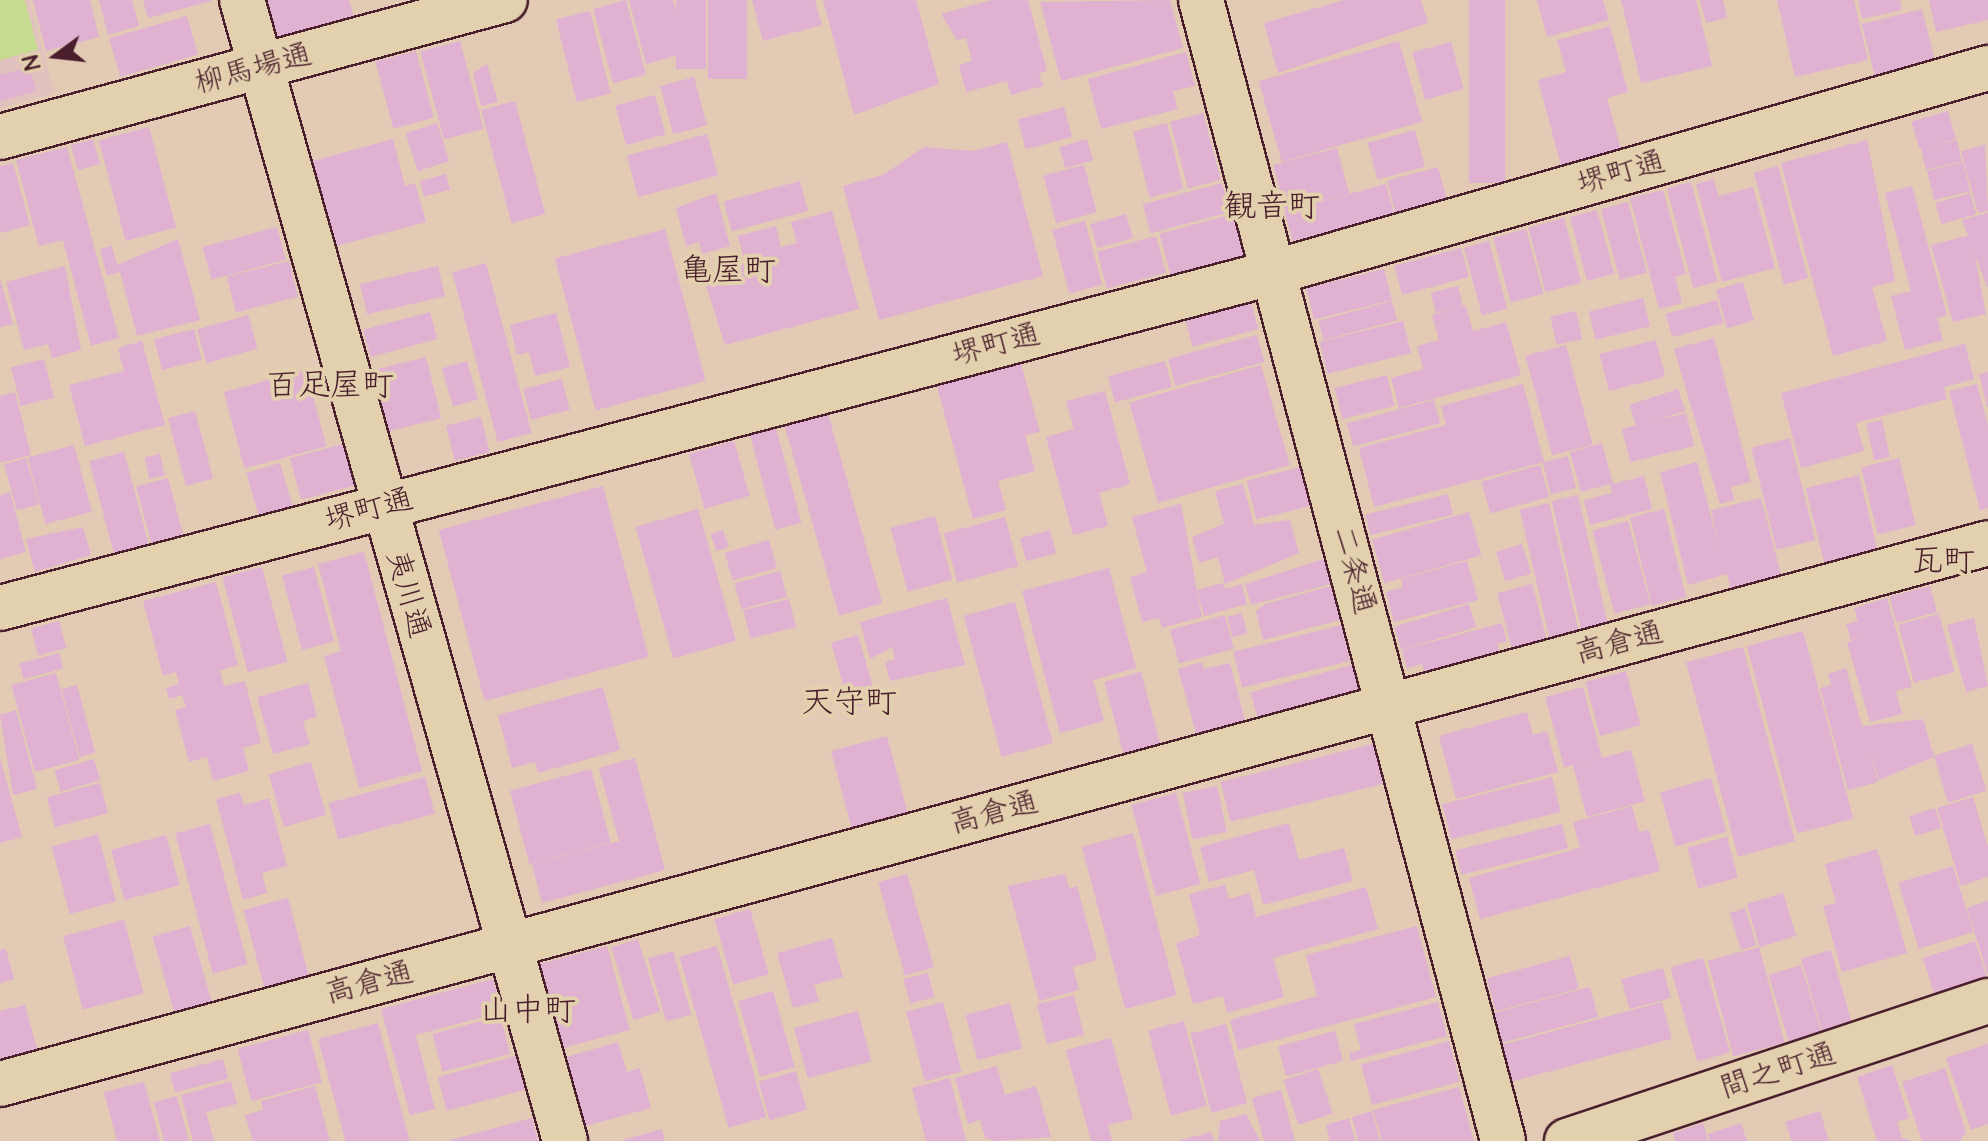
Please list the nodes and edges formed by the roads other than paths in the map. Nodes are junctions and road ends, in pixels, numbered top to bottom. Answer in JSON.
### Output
{"nodes":[{"id":1,"x":242,"y":0,"type":"edge"},
{"id":2,"x":505,"y":0,"type":"edge"},
{"id":3,"x":1201,"y":0,"type":"edge"},
{"id":4,"x":260,"y":67,"type":"junction"},
{"id":5,"x":1988,"y":68,"type":"edge"},
{"id":6,"x":0,"y":137,"type":"edge"},
{"id":7,"x":1275,"y":272,"type":"junction"},
{"id":8,"x":383,"y":507,"type":"junction"},
{"id":9,"x":1988,"y":543,"type":"edge"},
{"id":10,"x":0,"y":608,"type":"edge"},
{"id":11,"x":1390,"y":705,"type":"junction"},
{"id":12,"x":508,"y":945,"type":"junction"},
{"id":13,"x":1988,"y":1001,"type":"edge"},
{"id":14,"x":0,"y":1084,"type":"edge"},
{"id":15,"x":565,"y":1141,"type":"edge"},
{"id":16,"x":1503,"y":1141,"type":"edge"},
{"id":17,"x":1567,"y":1141,"type":"edge"}],
"edges":[{"from":1,"to":4,"type":"street","name":"夷川通"},
{"from":2,"to":4,"type":"street","name":"柳馬場通"},
{"from":3,"to":7,"type":"street","name":"二条通"},
{"from":4,"to":6,"type":"street","name":"柳馬場通"},
{"from":4,"to":8,"type":"street","name":"夷川通"},
{"from":5,"to":7,"type":"street","name":"堺町通"},
{"from":7,"to":8,"type":"street","name":"堺町通"},
{"from":7,"to":11,"type":"street","name":"二条通"},
{"from":8,"to":10,"type":"street","name":"堺町通"},
{"from":8,"to":12,"type":"street","name":"夷川通"},
{"from":9,"to":11,"type":"street","name":"高倉通"},
{"from":11,"to":12,"type":"street","name":"高倉通"},
{"from":11,"to":16,"type":"street","name":"二条通"},
{"from":12,"to":14,"type":"street","name":"高倉通"},
{"from":12,"to":15,"type":"street","name":"夷川通"},
{"from":13,"to":17,"type":"street","name":"間之町通"}]}
